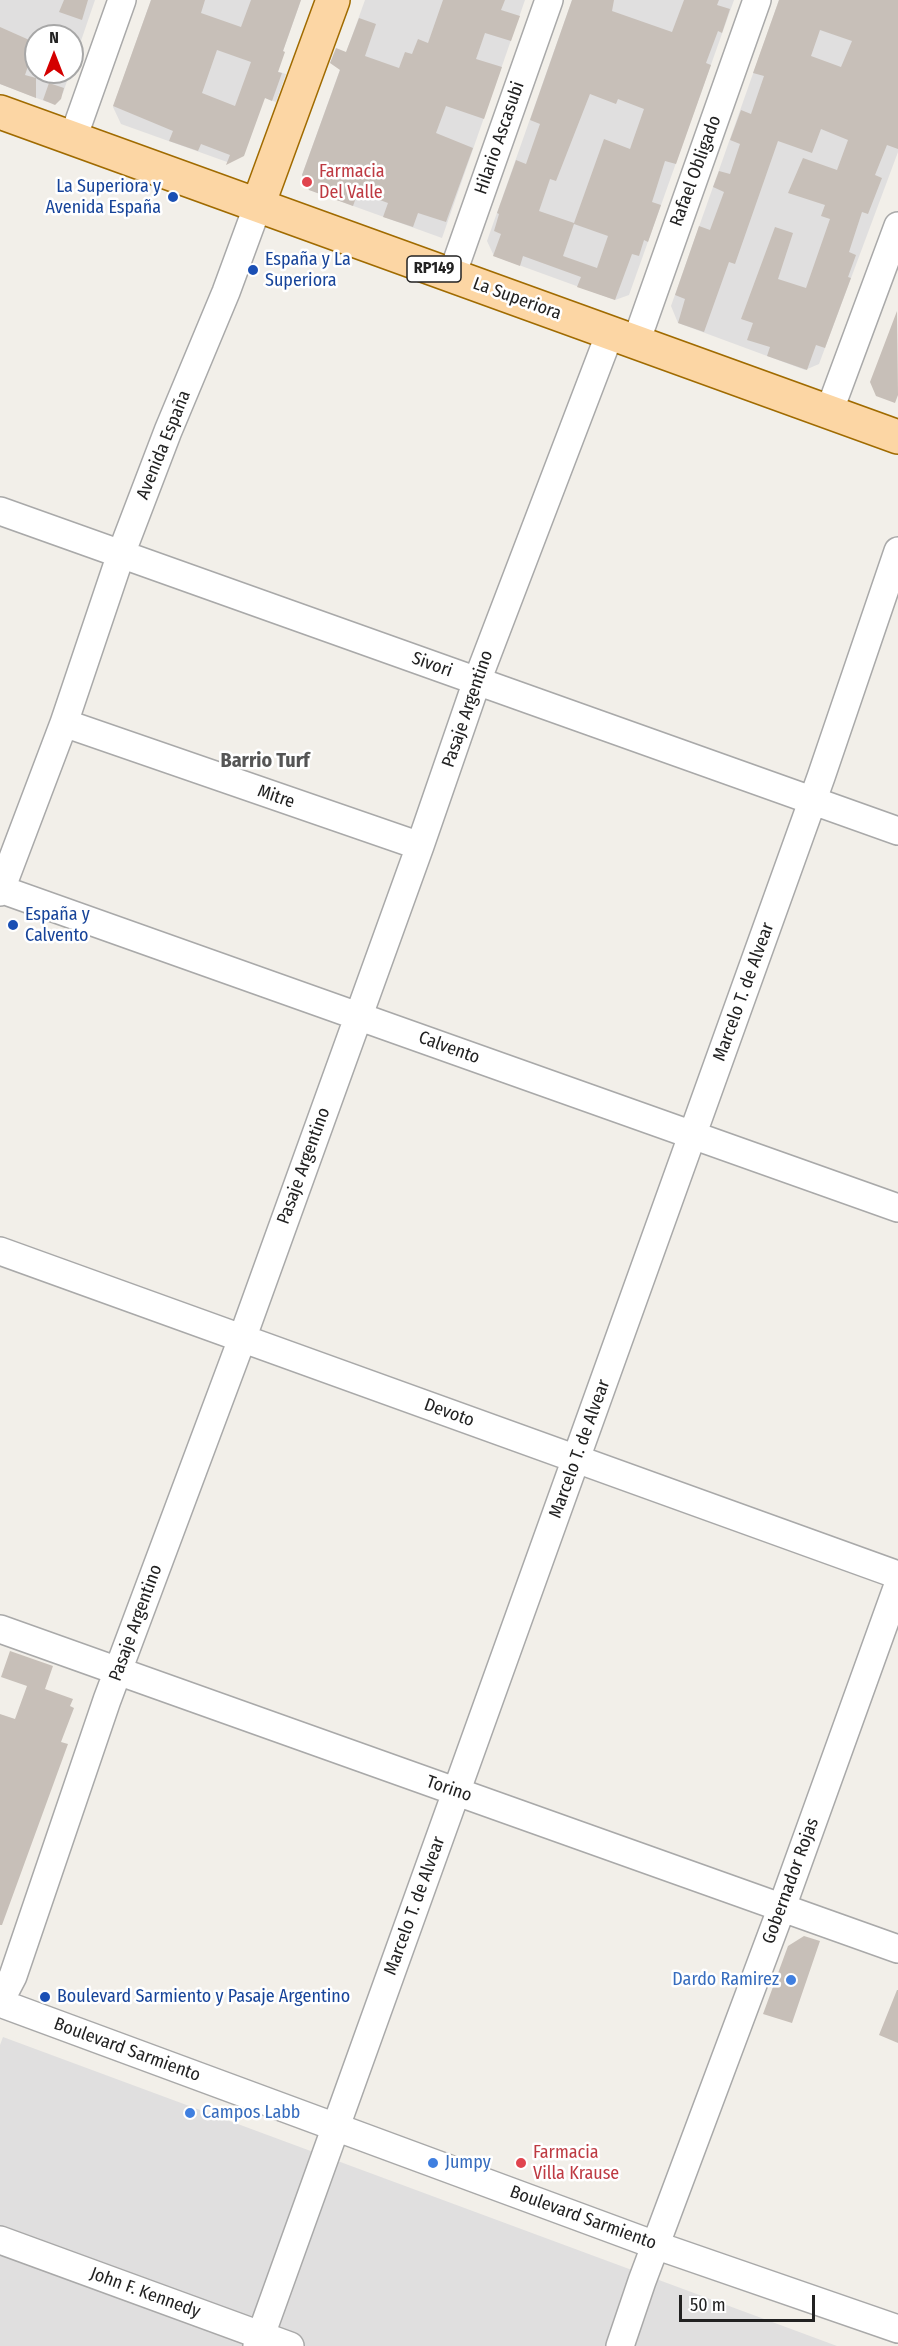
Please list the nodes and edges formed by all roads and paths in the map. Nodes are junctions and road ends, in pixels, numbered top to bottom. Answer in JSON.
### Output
{"nodes":[{"id":1,"x":122,"y":0,"type":"edge"},
{"id":2,"x":333,"y":0,"type":"edge"},
{"id":3,"x":549,"y":0,"type":"edge"},
{"id":4,"x":757,"y":0,"type":"edge"},
{"id":5,"x":0,"y":112,"type":"edge"},
{"id":6,"x":73,"y":138,"type":"junction"},
{"id":7,"x":258,"y":205,"type":"junction"},
{"id":8,"x":898,"y":226,"type":"edge"},
{"id":9,"x":452,"y":275,"type":"junction"},
{"id":10,"x":623,"y":337,"type":"junction"},
{"id":11,"x":829,"y":412,"type":"junction"},
{"id":12,"x":898,"y":437,"type":"edge"},
{"id":13,"x":0,"y":511,"type":"edge"},
{"id":14,"x":898,"y":551,"type":"edge"},
{"id":15,"x":121,"y":554,"type":"junction"},
{"id":16,"x":477,"y":681,"type":"junction"},
{"id":17,"x":64,"y":723,"type":"junction"},
{"id":18,"x":813,"y":800,"type":"junction"},
{"id":19,"x":898,"y":831,"type":"edge"},
{"id":20,"x":420,"y":846,"type":"junction"},
{"id":21,"x":0,"y":890,"type":"edge"},
{"id":22,"x":358,"y":1015,"type":"junction"},
{"id":23,"x":692,"y":1136,"type":"junction"},
{"id":24,"x":898,"y":1208,"type":"edge"},
{"id":25,"x":0,"y":1251,"type":"edge"},
{"id":26,"x":242,"y":1339,"type":"junction"},
{"id":27,"x":576,"y":1459,"type":"junction"},
{"id":28,"x":898,"y":1575,"type":"edge"},
{"id":29,"x":898,"y":1585,"type":"edge"},
{"id":30,"x":0,"y":1629,"type":"edge"},
{"id":31,"x":118,"y":1671,"type":"junction"},
{"id":32,"x":456,"y":1792,"type":"junction"},
{"id":33,"x":782,"y":1907,"type":"junction"},
{"id":34,"x":898,"y":1949,"type":"edge"},
{"id":35,"x":0,"y":2002,"type":"edge"},
{"id":36,"x":335,"y":2127,"type":"junction"},
{"id":37,"x":0,"y":2240,"type":"edge"},
{"id":38,"x":656,"y":2245,"type":"junction"},
{"id":39,"x":898,"y":2329,"type":"edge"},
{"id":40,"x":259,"y":2341,"type":"edge"},
{"id":41,"x":290,"y":2346,"type":"edge"},
{"id":42,"x":620,"y":2346,"type":"edge"}],
"edges":[{"from":1,"to":6,"type":"street"},
{"from":2,"to":7,"type":"main road","name":"Avenida España"},
{"from":3,"to":9,"type":"street","name":"Hilario Ascasubi"},
{"from":4,"to":10,"type":"street","name":"Rafael Obligado"},
{"from":5,"to":6,"type":"main road","name":"La Superiora","number":"RP149"},
{"from":6,"to":7,"type":"main road","name":"La Superiora","number":"RP149"},
{"from":7,"to":9,"type":"main road","name":"La Superiora","number":"RP149"},
{"from":7,"to":15,"type":"street","name":"Avenida España"},
{"from":8,"to":11,"type":"street"},
{"from":9,"to":10,"type":"main road","name":"La Superiora","number":"RP149"},
{"from":10,"to":11,"type":"main road","name":"La Superiora","number":"RP149"},
{"from":10,"to":16,"type":"street","name":"Pasaje Argentino"},
{"from":11,"to":12,"type":"main road","name":"La Superiora","number":"RP149"},
{"from":13,"to":15,"type":"street","name":"Sivori"},
{"from":14,"to":18,"type":"street","name":"Marcelo T. de Alvear"},
{"from":15,"to":16,"type":"street","name":"Sivori"},
{"from":15,"to":17,"type":"street","name":"Avenida España"},
{"from":16,"to":18,"type":"street","name":"Sivori"},
{"from":16,"to":20,"type":"street","name":"Pasaje Argentino"},
{"from":17,"to":20,"type":"street","name":"Mitre"},
{"from":17,"to":21,"type":"street","name":"Avenida España"},
{"from":18,"to":19,"type":"street","name":"Sivori"},
{"from":18,"to":23,"type":"street","name":"Marcelo T. de Alvear"},
{"from":20,"to":22,"type":"street","name":"Pasaje Argentino"},
{"from":21,"to":22,"type":"street","name":"Calvento"},
{"from":22,"to":23,"type":"street","name":"Calvento"},
{"from":22,"to":26,"type":"street","name":"Pasaje Argentino"},
{"from":23,"to":24,"type":"street","name":"Calvento"},
{"from":23,"to":27,"type":"street","name":"Marcelo T. de Alvear"},
{"from":25,"to":26,"type":"street","name":"Devoto"},
{"from":26,"to":27,"type":"street","name":"Devoto"},
{"from":26,"to":31,"type":"street","name":"Pasaje Argentino"},
{"from":27,"to":28,"type":"street","name":"Devoto"},
{"from":27,"to":32,"type":"street","name":"Marcelo T. de Alvear"},
{"from":29,"to":33,"type":"street","name":"Gobernador Rojas"},
{"from":30,"to":31,"type":"street","name":"Torino"},
{"from":31,"to":32,"type":"street","name":"Torino"},
{"from":31,"to":35,"type":"street","name":"Pasaje Argentino"},
{"from":32,"to":33,"type":"street","name":"Torino"},
{"from":32,"to":36,"type":"street","name":"Marcelo T. de Alvear"},
{"from":33,"to":34,"type":"street","name":"Torino"},
{"from":33,"to":38,"type":"street","name":"Gobernador Rojas"},
{"from":35,"to":36,"type":"street","name":"Boulevard Sarmiento"},
{"from":36,"to":38,"type":"street","name":"Boulevard Sarmiento"},
{"from":36,"to":40,"type":"street","name":"Marcelo T. de Alvear"},
{"from":37,"to":40,"type":"street","name":"John F. Kennedy"},
{"from":38,"to":39,"type":"street","name":"Boulevard Sarmiento"},
{"from":38,"to":42,"type":"street","name":"Gobernador Rojas"},
{"from":40,"to":41,"type":"street","name":"John F. Kennedy"}]}
